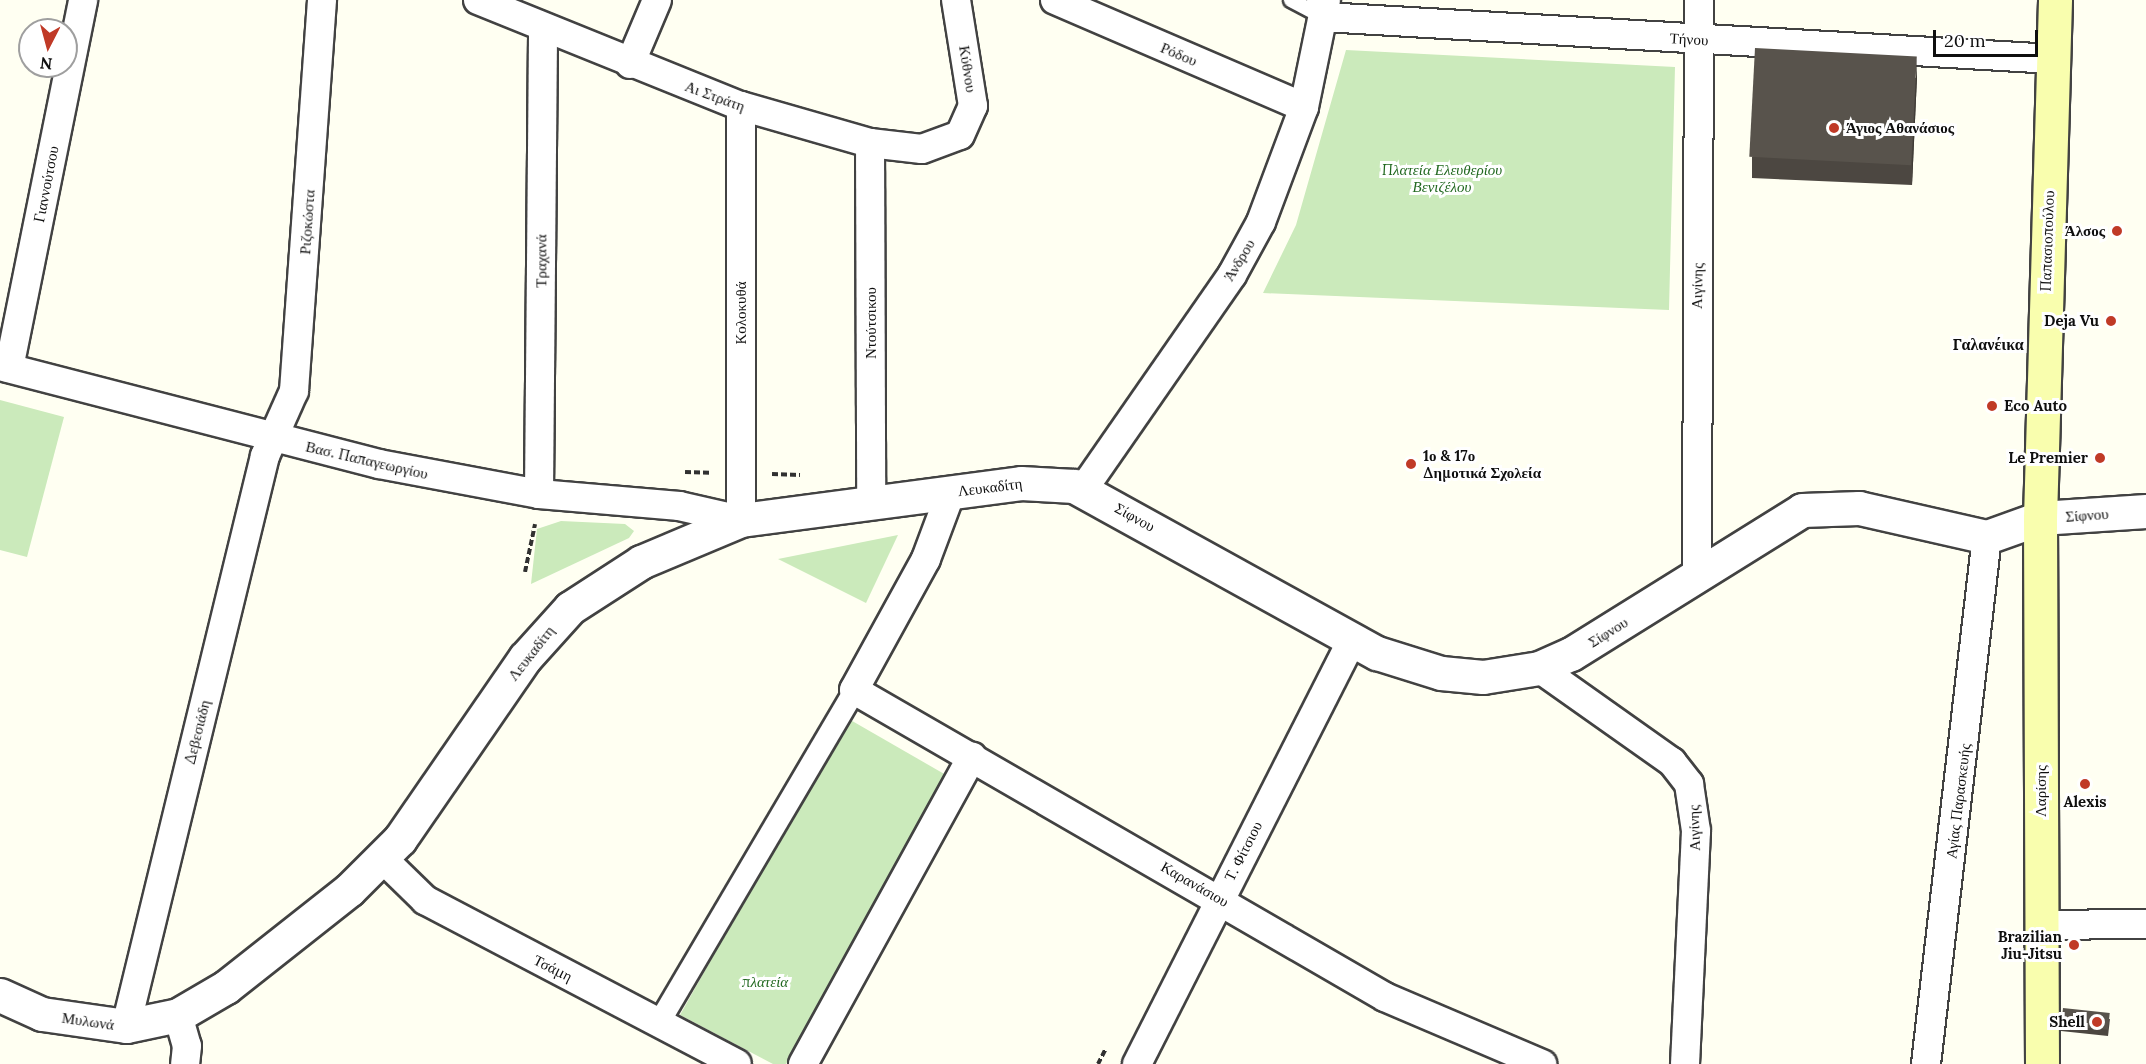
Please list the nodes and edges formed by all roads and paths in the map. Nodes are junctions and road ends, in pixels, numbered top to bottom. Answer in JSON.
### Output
{"nodes":[{"id":1,"x":83,"y":0,"type":"edge"},
{"id":2,"x":322,"y":0,"type":"edge"},
{"id":3,"x":478,"y":0,"type":"edge"},
{"id":4,"x":657,"y":0,"type":"edge"},
{"id":5,"x":956,"y":0,"type":"edge"},
{"id":6,"x":1055,"y":0,"type":"edge"},
{"id":7,"x":1291,"y":0,"type":"edge"},
{"id":8,"x":1699,"y":0,"type":"edge"},
{"id":9,"x":2055,"y":0,"type":"edge"},
{"id":10,"x":1324,"y":6,"type":"edge"},
{"id":11,"x":543,"y":29,"type":"junction"},
{"id":12,"x":1700,"y":40,"type":"junction"},
{"id":13,"x":2054,"y":59,"type":"junction"},
{"id":14,"x":630,"y":64,"type":"junction"},
{"id":15,"x":741,"y":106,"type":"junction"},
{"id":16,"x":1304,"y":107,"type":"junction"},
{"id":17,"x":960,"y":135,"type":"joint"},
{"id":18,"x":870,"y":143,"type":"junction"},
{"id":19,"x":4,"y":367,"type":"edge"},
{"id":20,"x":271,"y":438,"type":"junction"},
{"id":21,"x":673,"y":472,"type":"dead end"},
{"id":22,"x":741,"y":474,"type":"junction"},
{"id":23,"x":812,"y":475,"type":"dead end"},
{"id":24,"x":1084,"y":488,"type":"junction"},
{"id":25,"x":951,"y":492,"type":"junction"},
{"id":26,"x":539,"y":494,"type":"junction"},
{"id":27,"x":871,"y":502,"type":"junction"},
{"id":28,"x":2146,"y":511,"type":"edge"},
{"id":29,"x":2040,"y":519,"type":"junction"},
{"id":30,"x":741,"y":520,"type":"junction"},
{"id":31,"x":1988,"y":537,"type":"junction"},
{"id":32,"x":532,"y":542,"type":"dead end"},
{"id":33,"x":525,"y":572,"type":"dead end"},
{"id":34,"x":1696,"y":572,"type":"junction"},
{"id":35,"x":1353,"y":639,"type":"junction"},
{"id":36,"x":1539,"y":668,"type":"junction"},
{"id":37,"x":854,"y":690,"type":"junction"},
{"id":38,"x":972,"y":756,"type":"junction"},
{"id":39,"x":381,"y":857,"type":"junction"},
{"id":40,"x":1219,"y":897,"type":"junction"},
{"id":41,"x":2146,"y":924,"type":"edge"},
{"id":42,"x":2042,"y":925,"type":"junction"},
{"id":43,"x":0,"y":995,"type":"edge"},
{"id":44,"x":178,"y":1015,"type":"junction"},
{"id":45,"x":658,"y":1023,"type":"junction"},
{"id":46,"x":126,"y":1026,"type":"junction"},
{"id":47,"x":1109,"y":1044,"type":"dead end"},
{"id":48,"x":185,"y":1064,"type":"edge"},
{"id":49,"x":737,"y":1064,"type":"edge"},
{"id":50,"x":803,"y":1064,"type":"edge"},
{"id":51,"x":1098,"y":1064,"type":"edge"},
{"id":52,"x":1137,"y":1064,"type":"edge"},
{"id":53,"x":1542,"y":1064,"type":"edge"},
{"id":54,"x":1685,"y":1064,"type":"edge"},
{"id":55,"x":1926,"y":1064,"type":"edge"},
{"id":56,"x":2042,"y":1064,"type":"edge"}],
"edges":[{"from":1,"to":19,"type":"street","name":"Γιαννούτσου"},
{"from":2,"to":20,"type":"street","name":"Ριζοκώστα"},
{"from":3,"to":11,"type":"street","name":"Αι Στράτη"},
{"from":4,"to":14,"type":"street"},
{"from":5,"to":17,"type":"street","name":"Κύθνου"},
{"from":6,"to":16,"type":"street","name":"Ρόδου"},
{"from":7,"to":10,"type":"lane"},
{"from":8,"to":12,"type":"street","name":"Αιγίνης"},
{"from":9,"to":13,"type":"main road","name":"Παπασιοπούλου"},
{"from":10,"to":12,"type":"street","name":"Τήνου"},
{"from":10,"to":16,"type":"street","name":"Άνδρου"},
{"from":11,"to":14,"type":"street","name":"Αι Στράτη"},
{"from":11,"to":26,"type":"street","name":"Τραχανά"},
{"from":12,"to":13,"type":"street","name":"Τήνου"},
{"from":12,"to":34,"type":"street","name":"Αιγίνης"},
{"from":13,"to":29,"type":"main road","name":"Παπασιοπούλου"},
{"from":14,"to":15,"type":"street","name":"Αι Στράτη"},
{"from":15,"to":18,"type":"street","name":"Αι Στράτη"},
{"from":15,"to":22,"type":"street","name":"Κολοκυθά"},
{"from":16,"to":24,"type":"street","name":"Άνδρου"},
{"from":17,"to":18,"type":"street","name":"Αι Στράτη"},
{"from":18,"to":27,"type":"street","name":"Ντούτσικου"},
{"from":19,"to":20,"type":"street","name":"Βασ. Παπαγεωργίου"},
{"from":20,"to":26,"type":"street","name":"Βασ. Παπαγεωργίου"},
{"from":20,"to":46,"type":"street","name":"Δεβεσιάδη"},
{"from":21,"to":22,"type":"path"},
{"from":22,"to":23,"type":"path"},
{"from":22,"to":30,"type":"street","name":"Κολοκυθά"},
{"from":24,"to":25,"type":"street","name":"Λευκαδίτη"},
{"from":24,"to":35,"type":"street","name":"Σίφνου"},
{"from":25,"to":27,"type":"street","name":"Λευκαδίτη"},
{"from":25,"to":37,"type":"street"},
{"from":26,"to":30,"type":"street","name":"Βασ. Παπαγεωργίου"},
{"from":27,"to":30,"type":"street","name":"Λευκαδίτη"},
{"from":28,"to":29,"type":"street","name":"Σίφνου"},
{"from":29,"to":31,"type":"street","name":"Σίφνου"},
{"from":29,"to":42,"type":"main road","name":"Λαρίσης"},
{"from":30,"to":39,"type":"street","name":"Λευκαδίτη"},
{"from":31,"to":34,"type":"street","name":"Σίφνου"},
{"from":31,"to":55,"type":"street","name":"Αγίας Παρασκευής"},
{"from":32,"to":33,"type":"path"},
{"from":34,"to":36,"type":"street","name":"Σίφνου"},
{"from":35,"to":36,"type":"street","name":"Σίφνου"},
{"from":35,"to":40,"type":"street","name":"Τ. Φίτσιου"},
{"from":36,"to":54,"type":"street","name":"Αιγίνης"},
{"from":37,"to":38,"type":"street","name":"Καρανάσιου"},
{"from":37,"to":45,"type":"street"},
{"from":38,"to":40,"type":"street","name":"Καρανάσιου"},
{"from":38,"to":50,"type":"street"},
{"from":39,"to":44,"type":"street","name":"Λευκαδίτη"},
{"from":39,"to":45,"type":"street","name":"Τσάμη"},
{"from":40,"to":52,"type":"street","name":"Τ. Φίτσιου"},
{"from":40,"to":53,"type":"street","name":"Καρανάσιου"},
{"from":41,"to":42,"type":"street"},
{"from":42,"to":56,"type":"main road","name":"Λαρίσης"},
{"from":43,"to":46,"type":"street","name":"Μυλωνά"},
{"from":44,"to":46,"type":"street","name":"Μυλωνά"},
{"from":44,"to":48,"type":"street"},
{"from":45,"to":49,"type":"street","name":"Τσάμη"},
{"from":47,"to":51,"type":"path"}]}
